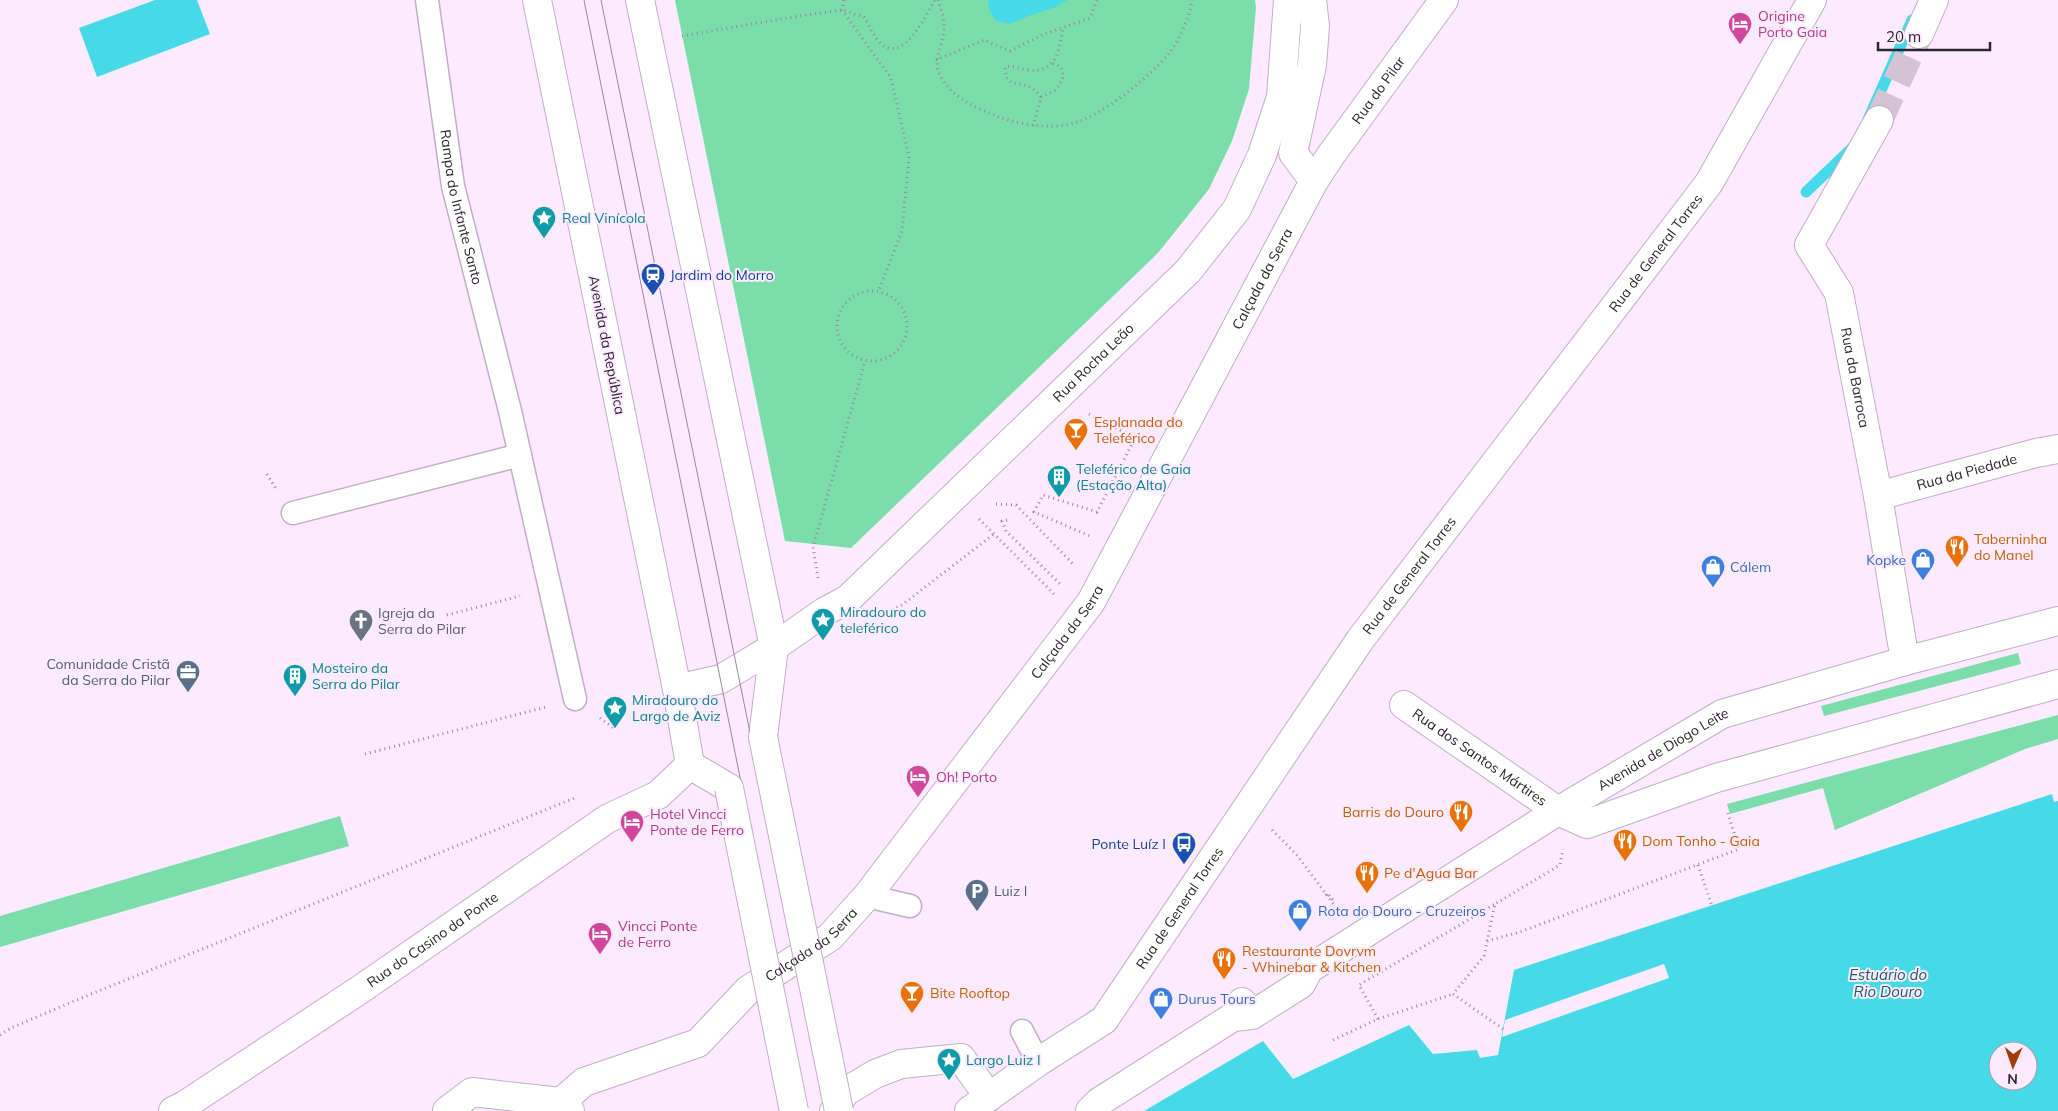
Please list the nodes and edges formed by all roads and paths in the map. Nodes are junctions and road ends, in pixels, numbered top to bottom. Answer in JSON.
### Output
{"nodes":[{"id":1,"x":427,"y":0,"type":"edge"},
{"id":2,"x":536,"y":0,"type":"edge"},
{"id":3,"x":640,"y":0,"type":"edge"},
{"id":4,"x":844,"y":0,"type":"edge"},
{"id":5,"x":937,"y":0,"type":"edge"},
{"id":6,"x":1097,"y":0,"type":"edge"},
{"id":7,"x":1192,"y":0,"type":"edge"},
{"id":8,"x":1288,"y":0,"type":"edge"},
{"id":9,"x":1312,"y":0,"type":"edge"},
{"id":10,"x":1444,"y":0,"type":"edge"},
{"id":11,"x":1812,"y":0,"type":"edge"},
{"id":12,"x":1934,"y":0,"type":"edge"},
{"id":13,"x":842,"y":10,"type":"junction"},
{"id":14,"x":1063,"y":28,"type":"junction"},
{"id":15,"x":1919,"y":34,"type":"tunnel mouth"},
{"id":16,"x":682,"y":36,"type":"dead end"},
{"id":17,"x":936,"y":60,"type":"junction"},
{"id":18,"x":1052,"y":63,"type":"junction"},
{"id":19,"x":1041,"y":97,"type":"junction"},
{"id":20,"x":1879,"y":120,"type":"tunnel mouth"},
{"id":21,"x":1033,"y":126,"type":"junction"},
{"id":22,"x":1314,"y":182,"type":"junction"},
{"id":23,"x":878,"y":292,"type":"junction"},
{"id":24,"x":865,"y":361,"type":"junction"},
{"id":25,"x":1056,"y":398,"type":"junction"},
{"id":26,"x":2058,"y":450,"type":"edge"},
{"id":27,"x":520,"y":455,"type":"junction"},
{"id":28,"x":1878,"y":496,"type":"junction"},
{"id":29,"x":990,"y":504,"type":"dead end"},
{"id":30,"x":293,"y":513,"type":"dead end"},
{"id":31,"x":1007,"y":520,"type":"dead end"},
{"id":32,"x":980,"y":521,"type":"dead end"},
{"id":33,"x":1086,"y":543,"type":"dead end"},
{"id":34,"x":813,"y":546,"type":"dead end"},
{"id":35,"x":1079,"y":559,"type":"dead end"},
{"id":36,"x":550,"y":588,"type":"junction"},
{"id":37,"x":1069,"y":593,"type":"dead end"},
{"id":38,"x":1062,"y":603,"type":"dead end"},
{"id":39,"x":446,"y":615,"type":"dead end"},
{"id":40,"x":2058,"y":621,"type":"edge"},
{"id":41,"x":774,"y":647,"type":"junction"},
{"id":42,"x":1905,"y":661,"type":"junction"},
{"id":43,"x":2058,"y":684,"type":"edge"},
{"id":44,"x":677,"y":690,"type":"junction"},
{"id":45,"x":575,"y":699,"type":"joint"},
{"id":46,"x":1404,"y":705,"type":"dead end"},
{"id":47,"x":365,"y":754,"type":"dead end"},
{"id":48,"x":690,"y":765,"type":"junction"},
{"id":49,"x":1716,"y":778,"type":"junction"},
{"id":50,"x":582,"y":795,"type":"dead end"},
{"id":51,"x":1558,"y":810,"type":"junction"},
{"id":52,"x":1270,"y":829,"type":"dead end"},
{"id":53,"x":1564,"y":847,"type":"dead end"},
{"id":54,"x":1698,"y":865,"type":"junction"},
{"id":55,"x":867,"y":896,"type":"junction"},
{"id":56,"x":1334,"y":899,"type":"dead end"},
{"id":57,"x":1495,"y":904,"type":"junction"},
{"id":58,"x":910,"y":906,"type":"dead end"},
{"id":59,"x":1712,"y":906,"type":"dead end"},
{"id":60,"x":1487,"y":941,"type":"junction"},
{"id":61,"x":1453,"y":994,"type":"junction"},
{"id":62,"x":1378,"y":1019,"type":"junction"},
{"id":63,"x":1503,"y":1029,"type":"dead end"},
{"id":64,"x":1022,"y":1031,"type":"dead end"},
{"id":65,"x":0,"y":1035,"type":"edge"},
{"id":66,"x":1333,"y":1040,"type":"dead end"},
{"id":67,"x":1038,"y":1062,"type":"junction"},
{"id":68,"x":979,"y":1104,"type":"edge"},
{"id":69,"x":566,"y":1106,"type":"edge"},
{"id":70,"x":173,"y":1111,"type":"edge"},
{"id":71,"x":448,"y":1111,"type":"edge"},
{"id":72,"x":794,"y":1111,"type":"edge"},
{"id":73,"x":834,"y":1111,"type":"edge"},
{"id":74,"x":838,"y":1111,"type":"edge"},
{"id":75,"x":1090,"y":1111,"type":"edge"}],
"edges":[{"from":1,"to":27,"type":"lane","name":"Rampa do Infante Santo"},
{"from":2,"to":44,"type":"street","name":"Avenida da República"},
{"from":3,"to":41,"type":"street"},
{"from":4,"to":13,"type":"path"},
{"from":5,"to":13,"type":"path"},
{"from":5,"to":17,"type":"path"},
{"from":6,"to":14,"type":"path"},
{"from":7,"to":21,"type":"path"},
{"from":8,"to":25,"type":"street","name":"Rua Rocha Leão"},
{"from":9,"to":22,"type":"street"},
{"from":10,"to":22,"type":"street","name":"Rua do Pilar"},
{"from":11,"to":67,"type":"street","name":"Rua de General Torres"},
{"from":12,"to":15,"type":"street"},
{"from":13,"to":16,"type":"path"},
{"from":13,"to":23,"type":"path"},
{"from":14,"to":17,"type":"path"},
{"from":14,"to":18,"type":"path"},
{"from":17,"to":21,"type":"path"},
{"from":18,"to":19,"type":"path"},
{"from":18,"to":19,"type":"path"},
{"from":19,"to":21,"type":"path"},
{"from":20,"to":28,"type":"street","name":"Rua da Barroca"},
{"from":22,"to":55,"type":"street","name":"Calçada da Serra"},
{"from":23,"to":24,"type":"path"},
{"from":23,"to":24,"type":"path"},
{"from":24,"to":34,"type":"path"},
{"from":25,"to":33,"type":"path"},
{"from":25,"to":41,"type":"street","name":"Rua Rocha Leão"},
{"from":26,"to":28,"type":"street","name":"Rua da Piedade"},
{"from":27,"to":30,"type":"lane"},
{"from":27,"to":36,"type":"lane","name":"Rampa do Infante Santo"},
{"from":28,"to":42,"type":"street","name":"Rua da Barroca"},
{"from":29,"to":35,"type":"path"},
{"from":31,"to":37,"type":"path"},
{"from":32,"to":38,"type":"path"},
{"from":36,"to":39,"type":"path"},
{"from":36,"to":45,"type":"lane","name":"Rampa do Infante Santo"},
{"from":40,"to":42,"type":"street","name":"Avenida de Diogo Leite"},
{"from":41,"to":44,"type":"street"},
{"from":41,"to":74,"type":"street","bridge":true},
{"from":42,"to":51,"type":"street","name":"Avenida de Diogo Leite"},
{"from":43,"to":49,"type":"street","name":"Rua dos Santos Mártires"},
{"from":44,"to":48,"type":"street","name":"Avenida da República"},
{"from":45,"to":47,"type":"path"},
{"from":46,"to":51,"type":"street","name":"Rua dos Santos Mártires"},
{"from":48,"to":70,"type":"street","name":"Rua do Casino da Ponte"},
{"from":48,"to":72,"type":"street","bridge":true},
{"from":49,"to":51,"type":"street","name":"Rua dos Santos Mártires"},
{"from":49,"to":54,"type":"path"},
{"from":50,"to":65,"type":"path"},
{"from":51,"to":75,"type":"street","name":"Avenida de Diogo Leite"},
{"from":52,"to":56,"type":"path"},
{"from":53,"to":57,"type":"path"},
{"from":54,"to":59,"type":"path"},
{"from":54,"to":60,"type":"path"},
{"from":55,"to":58,"type":"lane"},
{"from":55,"to":69,"type":"street","name":"Calçada da Serra"},
{"from":57,"to":60,"type":"path"},
{"from":57,"to":62,"type":"path"},
{"from":60,"to":61,"type":"path"},
{"from":61,"to":62,"type":"path"},
{"from":61,"to":63,"type":"path"},
{"from":62,"to":66,"type":"path"},
{"from":64,"to":67,"type":"lane"},
{"from":67,"to":68,"type":"street","name":"Rua de General Torres"},
{"from":68,"to":73,"type":"street"},
{"from":69,"to":71,"type":"street"}]}
